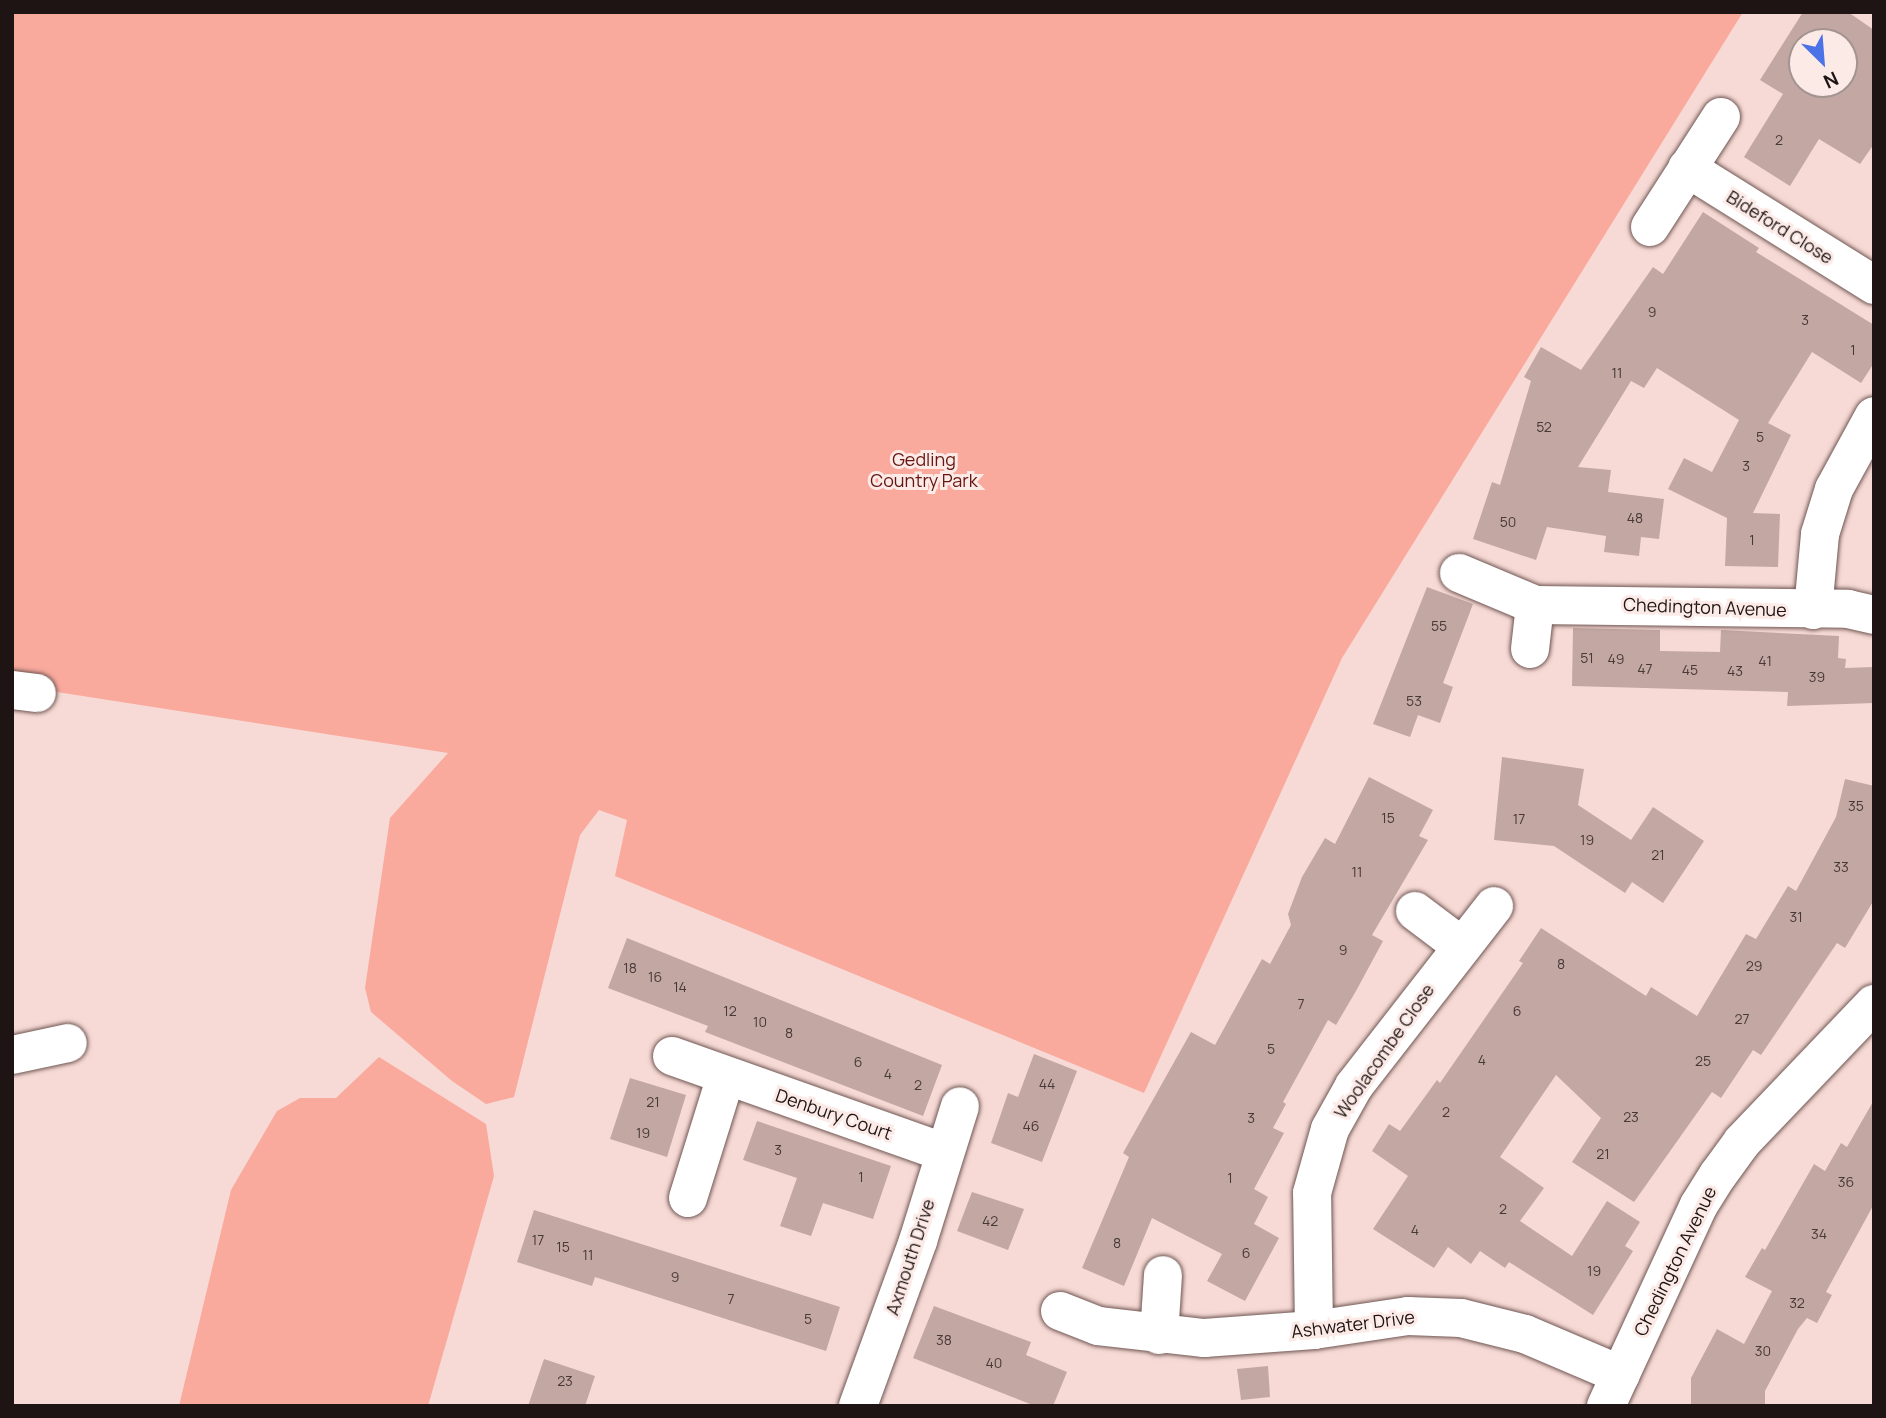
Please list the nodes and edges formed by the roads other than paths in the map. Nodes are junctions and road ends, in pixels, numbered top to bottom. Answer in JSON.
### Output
{"nodes":[{"id":1,"x":1721,"y":117,"type":"dead end"},
{"id":2,"x":1687,"y":168,"type":"junction"},
{"id":3,"x":1650,"y":227,"type":"dead end"},
{"id":4,"x":1874,"y":285,"type":"edge"},
{"id":5,"x":1874,"y":416,"type":"edge"},
{"id":6,"x":1459,"y":573,"type":"dead end"},
{"id":7,"x":1535,"y":605,"type":"junction"},
{"id":8,"x":1813,"y":610,"type":"junction"},
{"id":9,"x":1874,"y":615,"type":"edge"},
{"id":10,"x":1530,"y":649,"type":"dead end"},
{"id":11,"x":1494,"y":905,"type":"dead end"},
{"id":12,"x":1415,"y":911,"type":"dead end"},
{"id":13,"x":1460,"y":945,"type":"junction"},
{"id":14,"x":1874,"y":1004,"type":"edge"},
{"id":15,"x":68,"y":1042,"type":"dead end"},
{"id":16,"x":12,"y":1055,"type":"edge"},
{"id":17,"x":672,"y":1056,"type":"dead end"},
{"id":18,"x":726,"y":1076,"type":"junction"},
{"id":19,"x":960,"y":1106,"type":"dead end"},
{"id":20,"x":943,"y":1152,"type":"junction"},
{"id":21,"x":688,"y":1198,"type":"dead end"},
{"id":22,"x":1163,"y":1275,"type":"dead end"},
{"id":23,"x":1060,"y":1311,"type":"dead end"},
{"id":24,"x":1314,"y":1331,"type":"junction"},
{"id":25,"x":1159,"y":1335,"type":"junction"},
{"id":26,"x":1613,"y":1390,"type":"edge"},
{"id":27,"x":858,"y":1406,"type":"edge"}],
"edges":[{"from":1,"to":2,"type":"street"},
{"from":2,"to":3,"type":"street"},
{"from":2,"to":4,"type":"street","name":"Bideford Close"},
{"from":5,"to":8,"type":"street"},
{"from":6,"to":7,"type":"street","name":"Chedington Avenue"},
{"from":7,"to":8,"type":"street","name":"Chedington Avenue"},
{"from":7,"to":10,"type":"street"},
{"from":8,"to":9,"type":"street","name":"Chedington Avenue"},
{"from":11,"to":13,"type":"street","name":"Woolacombe Close"},
{"from":12,"to":13,"type":"street"},
{"from":13,"to":24,"type":"street","name":"Woolacombe Close"},
{"from":14,"to":26,"type":"street","name":"Chedington Avenue"},
{"from":15,"to":16,"type":"street"},
{"from":17,"to":18,"type":"street","name":"Denbury Court"},
{"from":18,"to":20,"type":"street","name":"Denbury Court"},
{"from":18,"to":21,"type":"street"},
{"from":19,"to":20,"type":"street","name":"Axmouth Drive"},
{"from":20,"to":27,"type":"street","name":"Axmouth Drive"},
{"from":22,"to":25,"type":"street"},
{"from":23,"to":25,"type":"street","name":"Ashwater Drive"},
{"from":24,"to":25,"type":"street","name":"Ashwater Drive"},
{"from":24,"to":26,"type":"street","name":"Ashwater Drive"}]}
